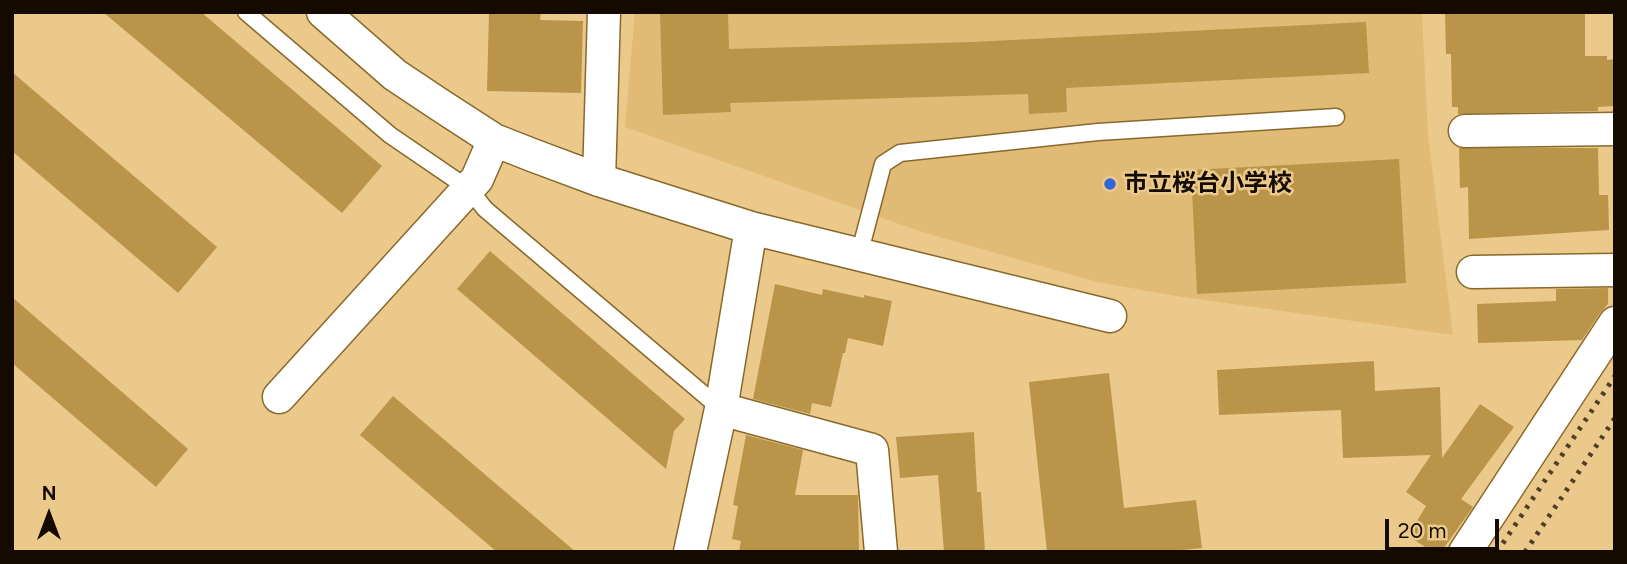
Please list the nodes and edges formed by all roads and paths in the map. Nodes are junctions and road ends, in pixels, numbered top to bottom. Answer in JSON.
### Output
{"nodes":[{"id":1,"x":246,"y":12,"type":"edge"},
{"id":2,"x":323,"y":12,"type":"edge"},
{"id":3,"x":604,"y":12,"type":"edge"},
{"id":4,"x":1336,"y":117,"type":"dead end"},
{"id":5,"x":1615,"y":129,"type":"edge"},
{"id":6,"x":1465,"y":131,"type":"dead end"},
{"id":7,"x":494,"y":140,"type":"junction"},
{"id":8,"x":598,"y":180,"type":"junction"},
{"id":9,"x":469,"y":189,"type":"junction"},
{"id":10,"x":751,"y":228,"type":"junction"},
{"id":11,"x":859,"y":255,"type":"junction"},
{"id":12,"x":1615,"y":270,"type":"edge"},
{"id":13,"x":1473,"y":272,"type":"dead end"},
{"id":14,"x":1110,"y":316,"type":"dead end"},
{"id":15,"x":1615,"y":323,"type":"edge"},
{"id":16,"x":279,"y":397,"type":"dead end"},
{"id":17,"x":721,"y":409,"type":"junction"},
{"id":18,"x":690,"y":552,"type":"edge"},
{"id":19,"x":881,"y":552,"type":"edge"},
{"id":20,"x":1465,"y":552,"type":"edge"}],
"edges":[{"from":1,"to":9,"type":"lane"},
{"from":2,"to":7,"type":"street"},
{"from":3,"to":8,"type":"street"},
{"from":4,"to":11,"type":"lane"},
{"from":5,"to":6,"type":"street"},
{"from":7,"to":8,"type":"street"},
{"from":7,"to":9,"type":"street"},
{"from":8,"to":10,"type":"street"},
{"from":9,"to":16,"type":"street"},
{"from":9,"to":17,"type":"lane"},
{"from":10,"to":11,"type":"street"},
{"from":10,"to":17,"type":"street"},
{"from":11,"to":14,"type":"street"},
{"from":12,"to":13,"type":"street"},
{"from":15,"to":20,"type":"street"},
{"from":17,"to":18,"type":"street"},
{"from":17,"to":19,"type":"street"}]}
